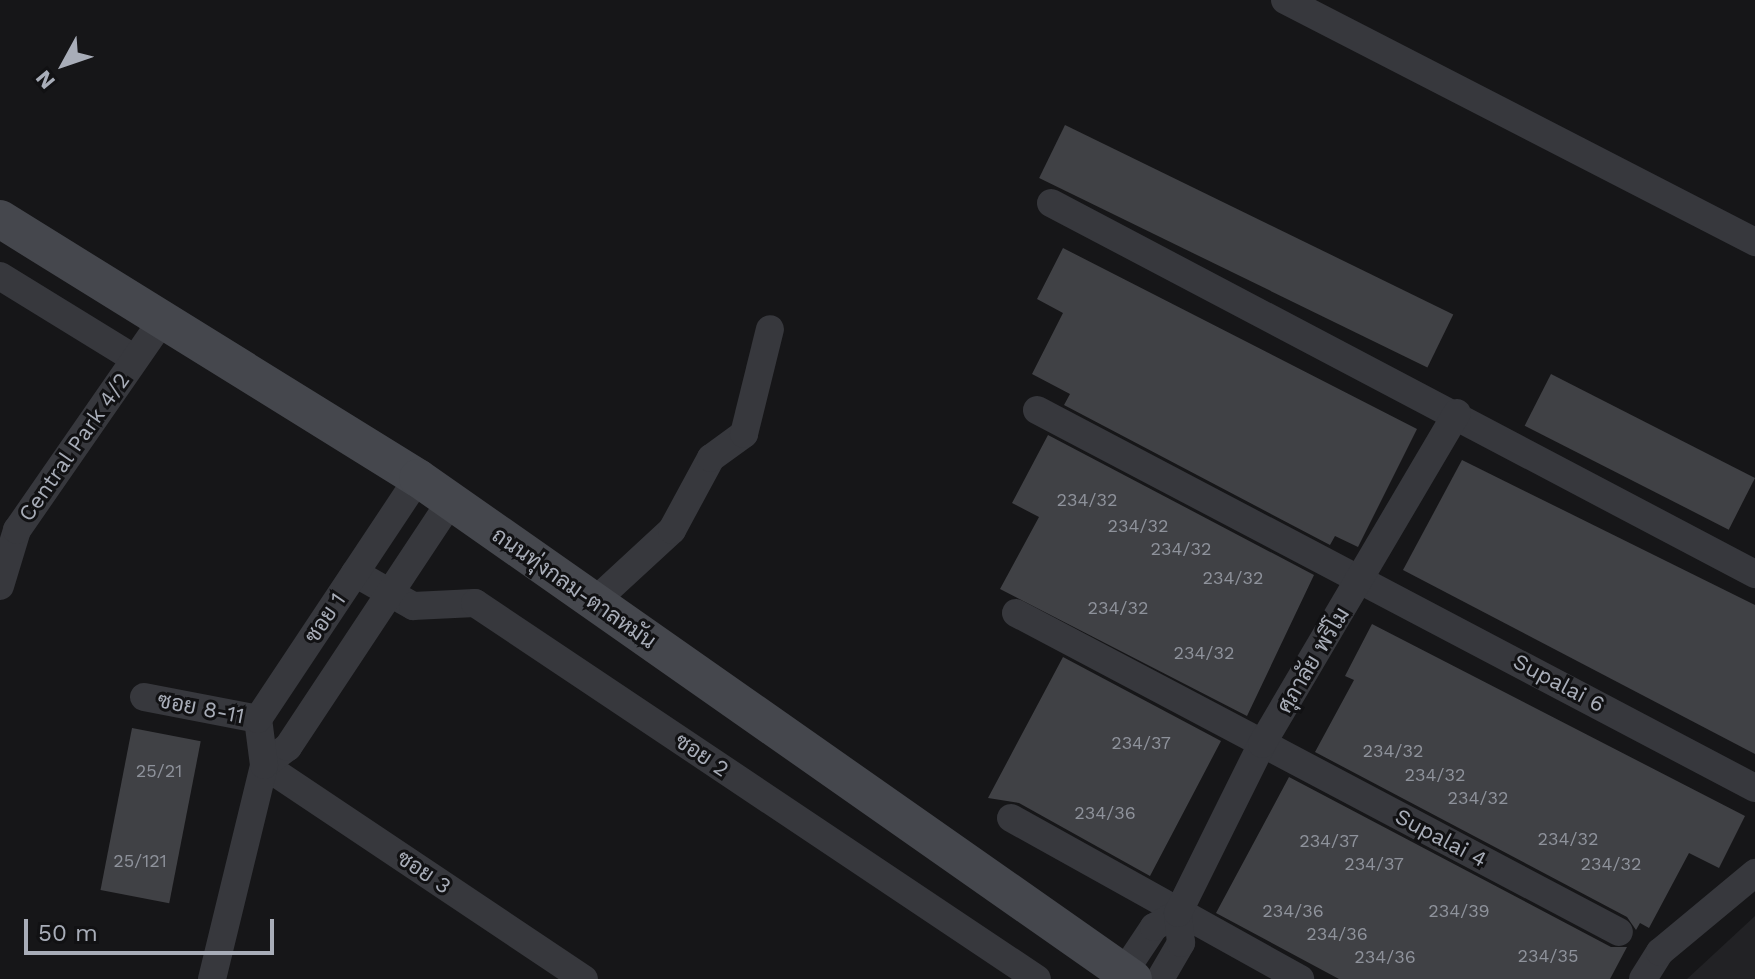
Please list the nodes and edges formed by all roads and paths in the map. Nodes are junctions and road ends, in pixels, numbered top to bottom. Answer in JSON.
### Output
{"nodes":[{"id":1,"x":1285,"y":0,"type":"edge"},
{"id":2,"x":1051,"y":203,"type":"dead end"},
{"id":3,"x":0,"y":219,"type":"edge"},
{"id":4,"x":1755,"y":242,"type":"edge"},
{"id":5,"x":0,"y":276,"type":"edge"},
{"id":6,"x":165,"y":316,"type":"junction"},
{"id":7,"x":770,"y":329,"type":"dead end"},
{"id":8,"x":135,"y":359,"type":"junction"},
{"id":9,"x":1037,"y":410,"type":"dead end"},
{"id":10,"x":1457,"y":413,"type":"junction"},
{"id":11,"x":418,"y":478,"type":"junction"},
{"id":12,"x":451,"y":501,"type":"junction"},
{"id":13,"x":1,"y":567,"type":"edge"},
{"id":14,"x":355,"y":573,"type":"junction"},
{"id":15,"x":1755,"y":574,"type":"edge"},
{"id":16,"x":1362,"y":578,"type":"junction"},
{"id":17,"x":389,"y":592,"type":"junction"},
{"id":18,"x":594,"y":602,"type":"junction"},
{"id":19,"x":1016,"y":613,"type":"dead end"},
{"id":20,"x":144,"y":697,"type":"dead end"},
{"id":21,"x":258,"y":719,"type":"junction"},
{"id":22,"x":1262,"y":744,"type":"junction"},
{"id":23,"x":264,"y":765,"type":"junction"},
{"id":24,"x":1755,"y":788,"type":"edge"},
{"id":25,"x":1011,"y":818,"type":"dead end"},
{"id":26,"x":1755,"y":873,"type":"edge"},
{"id":27,"x":1178,"y":913,"type":"junction"},
{"id":28,"x":1619,"y":932,"type":"dead end"},
{"id":29,"x":1139,"y":977,"type":"edge"},
{"id":30,"x":212,"y":979,"type":"edge"},
{"id":31,"x":584,"y":979,"type":"edge"},
{"id":32,"x":1037,"y":979,"type":"edge"},
{"id":33,"x":1300,"y":979,"type":"edge"},
{"id":34,"x":1643,"y":979,"type":"edge"}],
"edges":[{"from":1,"to":4,"type":"street"},
{"from":2,"to":10,"type":"street"},
{"from":3,"to":6,"type":"street","name":"ถนนทุ่งกลม-ตาลหมัน"},
{"from":5,"to":8,"type":"street"},
{"from":6,"to":8,"type":"street","name":"Central Park 4/2"},
{"from":6,"to":11,"type":"street","name":"ถนนทุ่งกลม-ตาลหมัน"},
{"from":7,"to":18,"type":"street"},
{"from":8,"to":13,"type":"street","name":"Central Park 4/2"},
{"from":9,"to":16,"type":"street","name":"Supalai 6"},
{"from":10,"to":15,"type":"street"},
{"from":10,"to":16,"type":"street","name":"ศุภาลัย พรีโม"},
{"from":11,"to":12,"type":"street","name":"ถนนทุ่งกลม-ตาลหมัน"},
{"from":11,"to":14,"type":"street","name":"ซอย 1"},
{"from":12,"to":17,"type":"street","name":"ซอย 1"},
{"from":12,"to":18,"type":"street","name":"ถนนทุ่งกลม-ตาลหมัน"},
{"from":14,"to":17,"type":"street","name":"ซอย 2"},
{"from":14,"to":21,"type":"street","name":"ซอย 1"},
{"from":16,"to":22,"type":"street","name":"ศุภาลัย พรีโม"},
{"from":16,"to":24,"type":"street","name":"Supalai 6"},
{"from":17,"to":23,"type":"street","name":"ซอย 1"},
{"from":17,"to":32,"type":"street","name":"ซอย 2"},
{"from":18,"to":29,"type":"street","name":"ถนนทุ่งกลม-ตาลหมัน"},
{"from":19,"to":22,"type":"street","name":"Supalai 4"},
{"from":20,"to":21,"type":"street","name":"ซอย 8-11"},
{"from":21,"to":23,"type":"street"},
{"from":22,"to":27,"type":"street","name":"ศุภาลัย พรีโม"},
{"from":22,"to":28,"type":"street","name":"Supalai 4"},
{"from":23,"to":30,"type":"street"},
{"from":23,"to":31,"type":"street","name":"ซอย 3"},
{"from":25,"to":27,"type":"street"},
{"from":26,"to":34,"type":"street"},
{"from":27,"to":29,"type":"street","name":"ศุภาลัย พรีโม"},
{"from":27,"to":33,"type":"street"}]}
